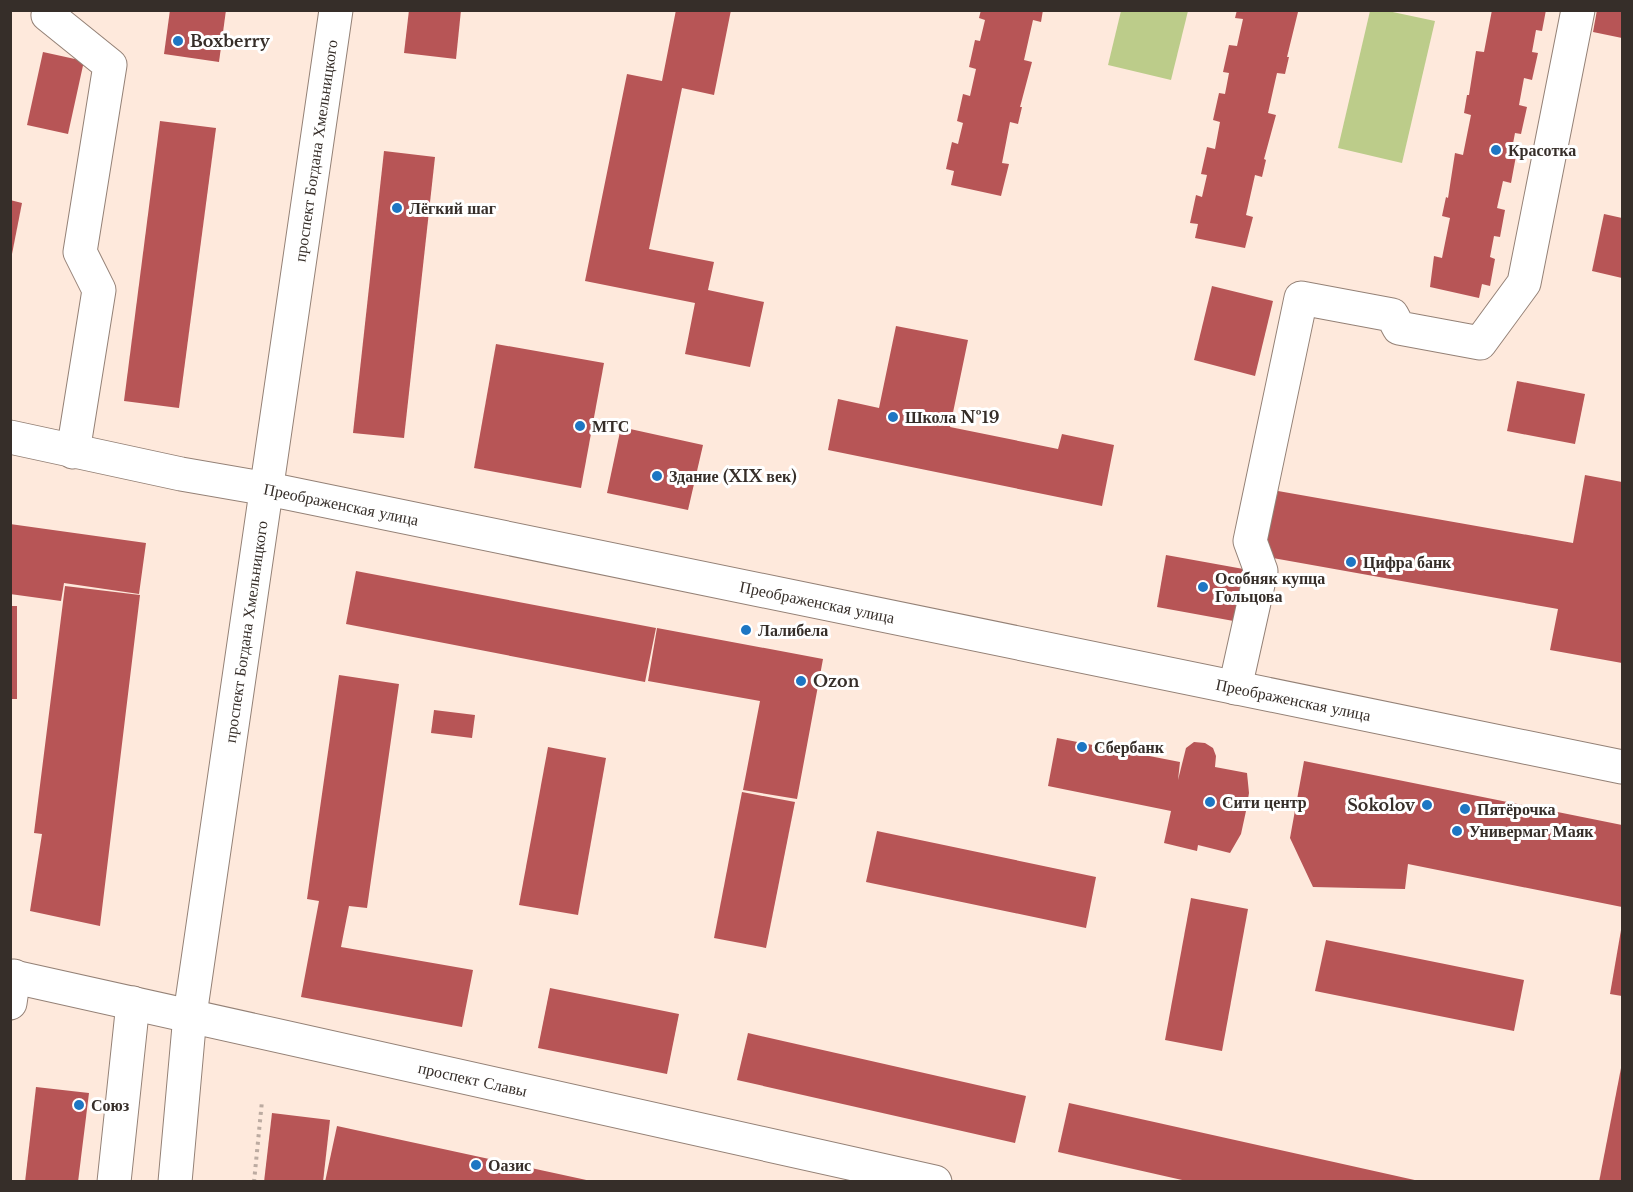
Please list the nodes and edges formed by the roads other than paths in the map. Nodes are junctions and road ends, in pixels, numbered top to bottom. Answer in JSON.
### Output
{"nodes":[{"id":1,"x":49,"y":10,"type":"edge"},
{"id":2,"x":336,"y":10,"type":"edge"},
{"id":3,"x":1578,"y":10,"type":"edge"},
{"id":4,"x":10,"y":437,"type":"edge"},
{"id":5,"x":73,"y":452,"type":"junction"},
{"id":6,"x":268,"y":489,"type":"junction"},
{"id":7,"x":1235,"y":688,"type":"junction"},
{"id":8,"x":1623,"y":767,"type":"edge"},
{"id":9,"x":12,"y":985,"type":"edge"},
{"id":10,"x":134,"y":1003,"type":"junction"},
{"id":11,"x":190,"y":1015,"type":"junction"},
{"id":12,"x":849,"y":1172,"type":"edge"},
{"id":13,"x":114,"y":1182,"type":"edge"},
{"id":14,"x":175,"y":1182,"type":"edge"},
{"id":15,"x":935,"y":1182,"type":"edge"}],
"edges":[{"from":1,"to":5,"type":"main road"},
{"from":2,"to":6,"type":"main road","name":"проспект Богдана Хмельницкого"},
{"from":3,"to":7,"type":"main road"},
{"from":4,"to":5,"type":"main road","name":"Преображенская улица"},
{"from":5,"to":6,"type":"main road","name":"Преображенская улица"},
{"from":6,"to":7,"type":"main road","name":"Преображенская улица"},
{"from":6,"to":11,"type":"main road","name":"проспект Богдана Хмельницкого"},
{"from":7,"to":8,"type":"main road","name":"Преображенская улица"},
{"from":9,"to":10,"type":"main road","name":"проспект Славы"},
{"from":10,"to":11,"type":"main road","name":"проспект Славы"},
{"from":10,"to":13,"type":"main road"},
{"from":11,"to":12,"type":"main road","name":"проспект Славы"},
{"from":11,"to":14,"type":"main road","name":"проспект Богдана Хмельницкого"},
{"from":12,"to":15,"type":"main road","name":"проспект Славы"}]}
